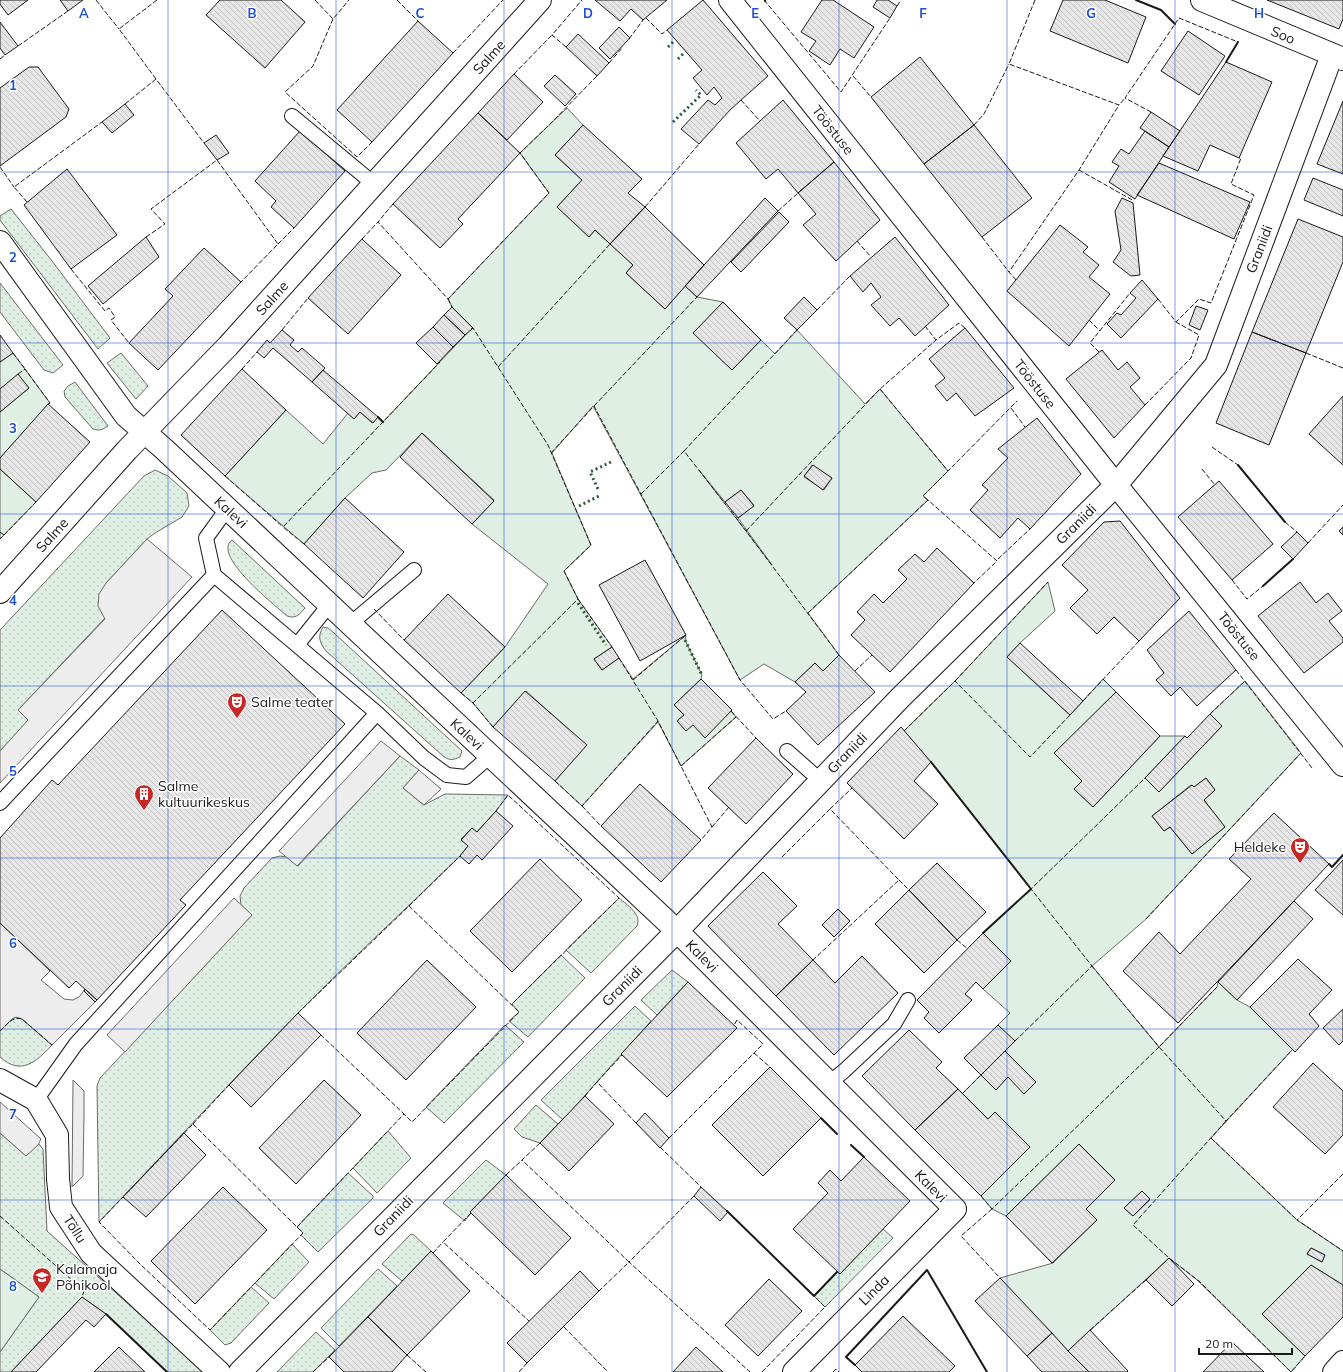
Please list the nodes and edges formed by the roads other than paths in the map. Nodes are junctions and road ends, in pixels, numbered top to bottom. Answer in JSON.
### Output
{"nodes":[{"id":1,"x":540,"y":0,"type":"edge"},
{"id":2,"x":730,"y":0,"type":"edge"},
{"id":3,"x":1202,"y":0,"type":"edge"},
{"id":4,"x":1338,"y":57,"type":"edge"},
{"id":5,"x":292,"y":116,"type":"dead end"},
{"id":6,"x":374,"y":184,"type":"junction"},
{"id":7,"x":0,"y":242,"type":"edge"},
{"id":8,"x":144,"y":433,"type":"junction"},
{"id":9,"x":1116,"y":485,"type":"junction"},
{"id":10,"x":227,"y":509,"type":"junction"},
{"id":11,"x":414,"y":570,"type":"dead end"},
{"id":12,"x":214,"y":575,"type":"junction"},
{"id":13,"x":0,"y":592,"type":"edge"},
{"id":14,"x":329,"y":605,"type":"junction"},
{"id":15,"x":350,"y":624,"type":"junction"},
{"id":16,"x":297,"y":645,"type":"junction"},
{"id":17,"x":376,"y":713,"type":"junction"},
{"id":18,"x":787,"y":752,"type":"dead end"},
{"id":19,"x":490,"y":756,"type":"junction"},
{"id":20,"x":1343,"y":765,"type":"edge"},
{"id":21,"x":821,"y":781,"type":"junction"},
{"id":22,"x":0,"y":803,"type":"edge"},
{"id":23,"x":677,"y":931,"type":"junction"},
{"id":24,"x":908,"y":1000,"type":"dead end"},
{"id":25,"x":0,"y":1080,"type":"edge"},
{"id":26,"x":829,"y":1083,"type":"junction"},
{"id":27,"x":36,"y":1100,"type":"junction"},
{"id":28,"x":954,"y":1209,"type":"joint"},
{"id":29,"x":1343,"y":1362,"type":"edge"},
{"id":30,"x":219,"y":1372,"type":"edge"},
{"id":31,"x":240,"y":1372,"type":"edge"},
{"id":32,"x":794,"y":1372,"type":"edge"},
{"id":33,"x":1334,"y":1372,"type":"edge"}],
"edges":[{"from":1,"to":6,"type":"street","name":"Salme"},
{"from":2,"to":9,"type":"street","name":"Tööstuse"},
{"from":3,"to":4,"type":"street","name":"Soo"},
{"from":4,"to":9,"type":"street","name":"Graniidi"},
{"from":5,"to":6,"type":"lane"},
{"from":6,"to":8,"type":"street","name":"Salme"},
{"from":7,"to":8,"type":"street","name":"Kalevi"},
{"from":8,"to":10,"type":"street","name":"Kalevi"},
{"from":8,"to":13,"type":"street","name":"Salme"},
{"from":9,"to":20,"type":"street","name":"Tööstuse"},
{"from":9,"to":21,"type":"street","name":"Graniidi"},
{"from":10,"to":12,"type":"lane"},
{"from":10,"to":14,"type":"street","name":"Kalevi"},
{"from":11,"to":15,"type":"lane"},
{"from":12,"to":16,"type":"lane"},
{"from":12,"to":22,"type":"lane"},
{"from":14,"to":15,"type":"street","name":"Kalevi"},
{"from":14,"to":16,"type":"lane"},
{"from":15,"to":19,"type":"street","name":"Kalevi"},
{"from":16,"to":17,"type":"lane"},
{"from":17,"to":19,"type":"lane"},
{"from":17,"to":27,"type":"lane"},
{"from":18,"to":21,"type":"lane"},
{"from":19,"to":23,"type":"street","name":"Kalevi"},
{"from":21,"to":23,"type":"street","name":"Graniidi"},
{"from":23,"to":26,"type":"street","name":"Kalevi"},
{"from":23,"to":31,"type":"street","name":"Graniidi"},
{"from":24,"to":26,"type":"lane"},
{"from":25,"to":27,"type":"street","name":"Tõllu"},
{"from":26,"to":28,"type":"street","name":"Kalevi"},
{"from":27,"to":30,"type":"street","name":"Tõllu"},
{"from":28,"to":32,"type":"street","name":"Linda"},
{"from":29,"to":33,"type":"street"}]}
